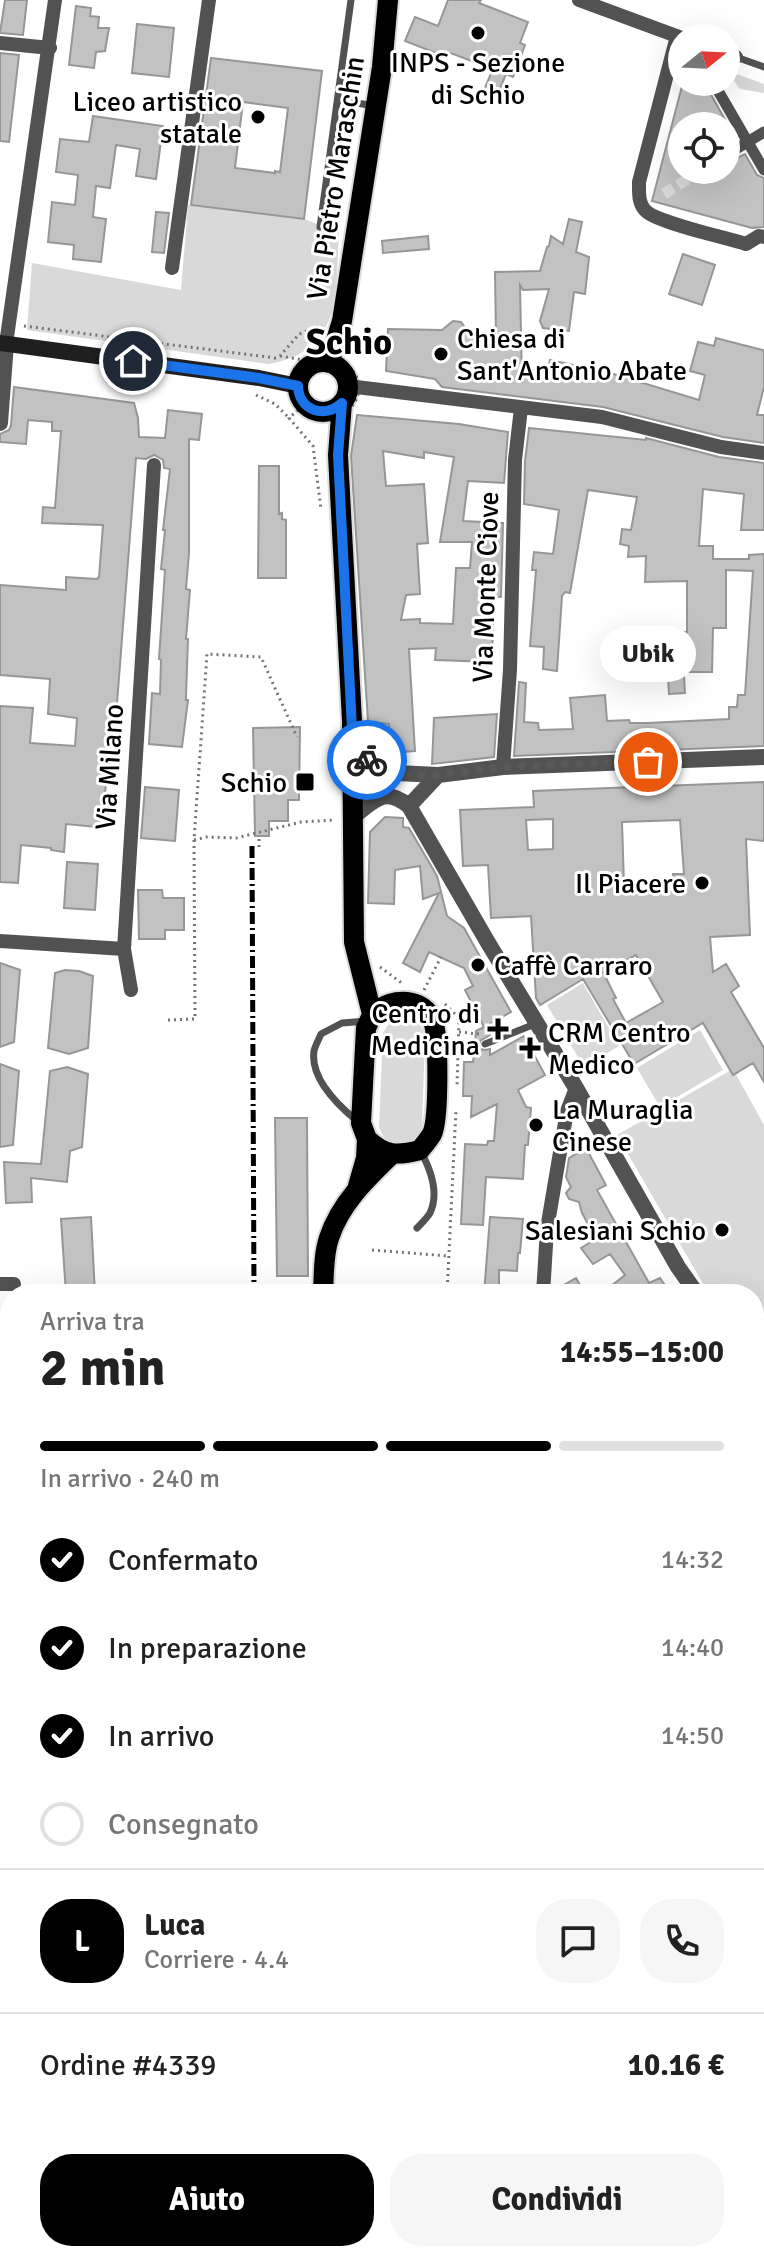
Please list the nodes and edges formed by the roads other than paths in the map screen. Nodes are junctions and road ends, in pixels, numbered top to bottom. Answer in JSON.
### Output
{"nodes":[{"id":1,"x":55,"y":0,"type":"edge"},
{"id":2,"x":209,"y":0,"type":"edge"},
{"id":3,"x":351,"y":0,"type":"edge"},
{"id":4,"x":388,"y":0,"type":"edge"},
{"id":5,"x":579,"y":0,"type":"edge"},
{"id":6,"x":668,"y":33,"type":"edge"},
{"id":7,"x":0,"y":43,"type":"edge"},
{"id":8,"x":50,"y":48,"type":"junction"},
{"id":9,"x":740,"y":59,"type":"edge"},
{"id":10,"x":764,"y":67,"type":"edge"},
{"id":11,"x":668,"y":77,"type":"edge"},
{"id":12,"x":721,"y":96,"type":"edge"},
{"id":13,"x":338,"y":100,"type":"junction"},
{"id":14,"x":376,"y":106,"type":"junction"},
{"id":15,"x":764,"y":132,"type":"edge"},
{"id":16,"x":748,"y":142,"type":"junction"},
{"id":17,"x":740,"y":147,"type":"edge"},
{"id":18,"x":764,"y":170,"type":"edge"},
{"id":19,"x":320,"y":227,"type":"dead end"},
{"id":20,"x":764,"y":237,"type":"edge"},
{"id":21,"x":172,"y":268,"type":"dead end"},
{"id":22,"x":3,"y":344,"type":"edge"},
{"id":23,"x":329,"y":361,"type":"junction"},
{"id":24,"x":295,"y":385,"type":"junction"},
{"id":25,"x":348,"y":397,"type":"junction"},
{"id":26,"x":521,"y":408,"type":"junction"},
{"id":27,"x":316,"y":414,"type":"junction"},
{"id":28,"x":0,"y":423,"type":"edge"},
{"id":29,"x":764,"y":453,"type":"edge"},
{"id":30,"x":338,"y":455,"type":"junction"},
{"id":31,"x":154,"y":465,"type":"dead end"},
{"id":32,"x":353,"y":748,"type":"junction"},
{"id":33,"x":764,"y":757,"type":"edge"},
{"id":34,"x":503,"y":767,"type":"junction"},
{"id":35,"x":438,"y":775,"type":"junction"},
{"id":36,"x":409,"y":806,"type":"junction"},
{"id":37,"x":346,"y":818,"type":"junction"},
{"id":38,"x":0,"y":941,"type":"edge"},
{"id":39,"x":124,"y":949,"type":"junction"},
{"id":40,"x":358,"y":964,"type":"junction"},
{"id":41,"x":131,"y":990,"type":"dead end"},
{"id":42,"x":399,"y":1001,"type":"junction"},
{"id":43,"x":371,"y":1018,"type":"junction"},
{"id":44,"x":538,"y":1023,"type":"junction"},
{"id":45,"x":485,"y":1044,"type":"road end"},
{"id":46,"x":576,"y":1088,"type":"junction"},
{"id":47,"x":364,"y":1131,"type":"junction"},
{"id":48,"x":420,"y":1150,"type":"junction"},
{"id":49,"x":392,"y":1154,"type":"junction"},
{"id":50,"x":358,"y":1186,"type":"junction"},
{"id":51,"x":417,"y":1228,"type":"dead end"},
{"id":52,"x":324,"y":1284,"type":"edge"},
{"id":53,"x":544,"y":1284,"type":"edge"},
{"id":54,"x":690,"y":1284,"type":"edge"}],
"edges":[{"from":1,"to":8,"type":"street"},
{"from":2,"to":21,"type":"street"},
{"from":3,"to":13,"type":"lane"},
{"from":4,"to":14,"type":"main road","name":"Via Pietro Maraschin"},
{"from":5,"to":6,"type":"street"},
{"from":7,"to":8,"type":"street"},
{"from":8,"to":22,"type":"street"},
{"from":9,"to":10,"type":"lane"},
{"from":11,"to":20,"type":"street"},
{"from":12,"to":16,"type":"street"},
{"from":13,"to":14,"type":"lane"},
{"from":13,"to":19,"type":"lane"},
{"from":14,"to":23,"type":"main road","name":"Via Pietro Maraschin"},
{"from":15,"to":16,"type":"street"},
{"from":16,"to":17,"type":"street"},
{"from":16,"to":18,"type":"street"},
{"from":22,"to":24,"type":"main road"},
{"from":22,"to":28,"type":"street"},
{"from":23,"to":24,"type":"main road"},
{"from":23,"to":25,"type":"main road"},
{"from":24,"to":27,"type":"main road"},
{"from":25,"to":26,"type":"street"},
{"from":25,"to":27,"type":"main road"},
{"from":25,"to":30,"type":"main road"},
{"from":26,"to":29,"type":"street"},
{"from":26,"to":34,"type":"street","name":"Via Monte Ciove"},
{"from":27,"to":30,"type":"main road"},
{"from":30,"to":32,"type":"main road"},
{"from":31,"to":39,"type":"street","name":"Via Milano"},
{"from":32,"to":35,"type":"street"},
{"from":32,"to":37,"type":"main road"},
{"from":33,"to":34,"type":"street"},
{"from":34,"to":35,"type":"street"},
{"from":35,"to":36,"type":"street"},
{"from":36,"to":37,"type":"street"},
{"from":36,"to":44,"type":"street"},
{"from":37,"to":40,"type":"main road"},
{"from":38,"to":39,"type":"street"},
{"from":39,"to":41,"type":"street","name":"Via Milano"},
{"from":40,"to":42,"type":"main road"},
{"from":40,"to":43,"type":"main road"},
{"from":42,"to":43,"type":"main road"},
{"from":42,"to":48,"type":"main road"},
{"from":43,"to":47,"type":"main road"},
{"from":43,"to":47,"type":"lane"},
{"from":44,"to":45,"type":"lane"},
{"from":44,"to":46,"type":"street"},
{"from":46,"to":53,"type":"street"},
{"from":46,"to":54,"type":"street"},
{"from":47,"to":49,"type":"main road"},
{"from":47,"to":50,"type":"main road"},
{"from":48,"to":49,"type":"main road"},
{"from":48,"to":51,"type":"lane"},
{"from":49,"to":50,"type":"main road"},
{"from":50,"to":52,"type":"main road"}]}
